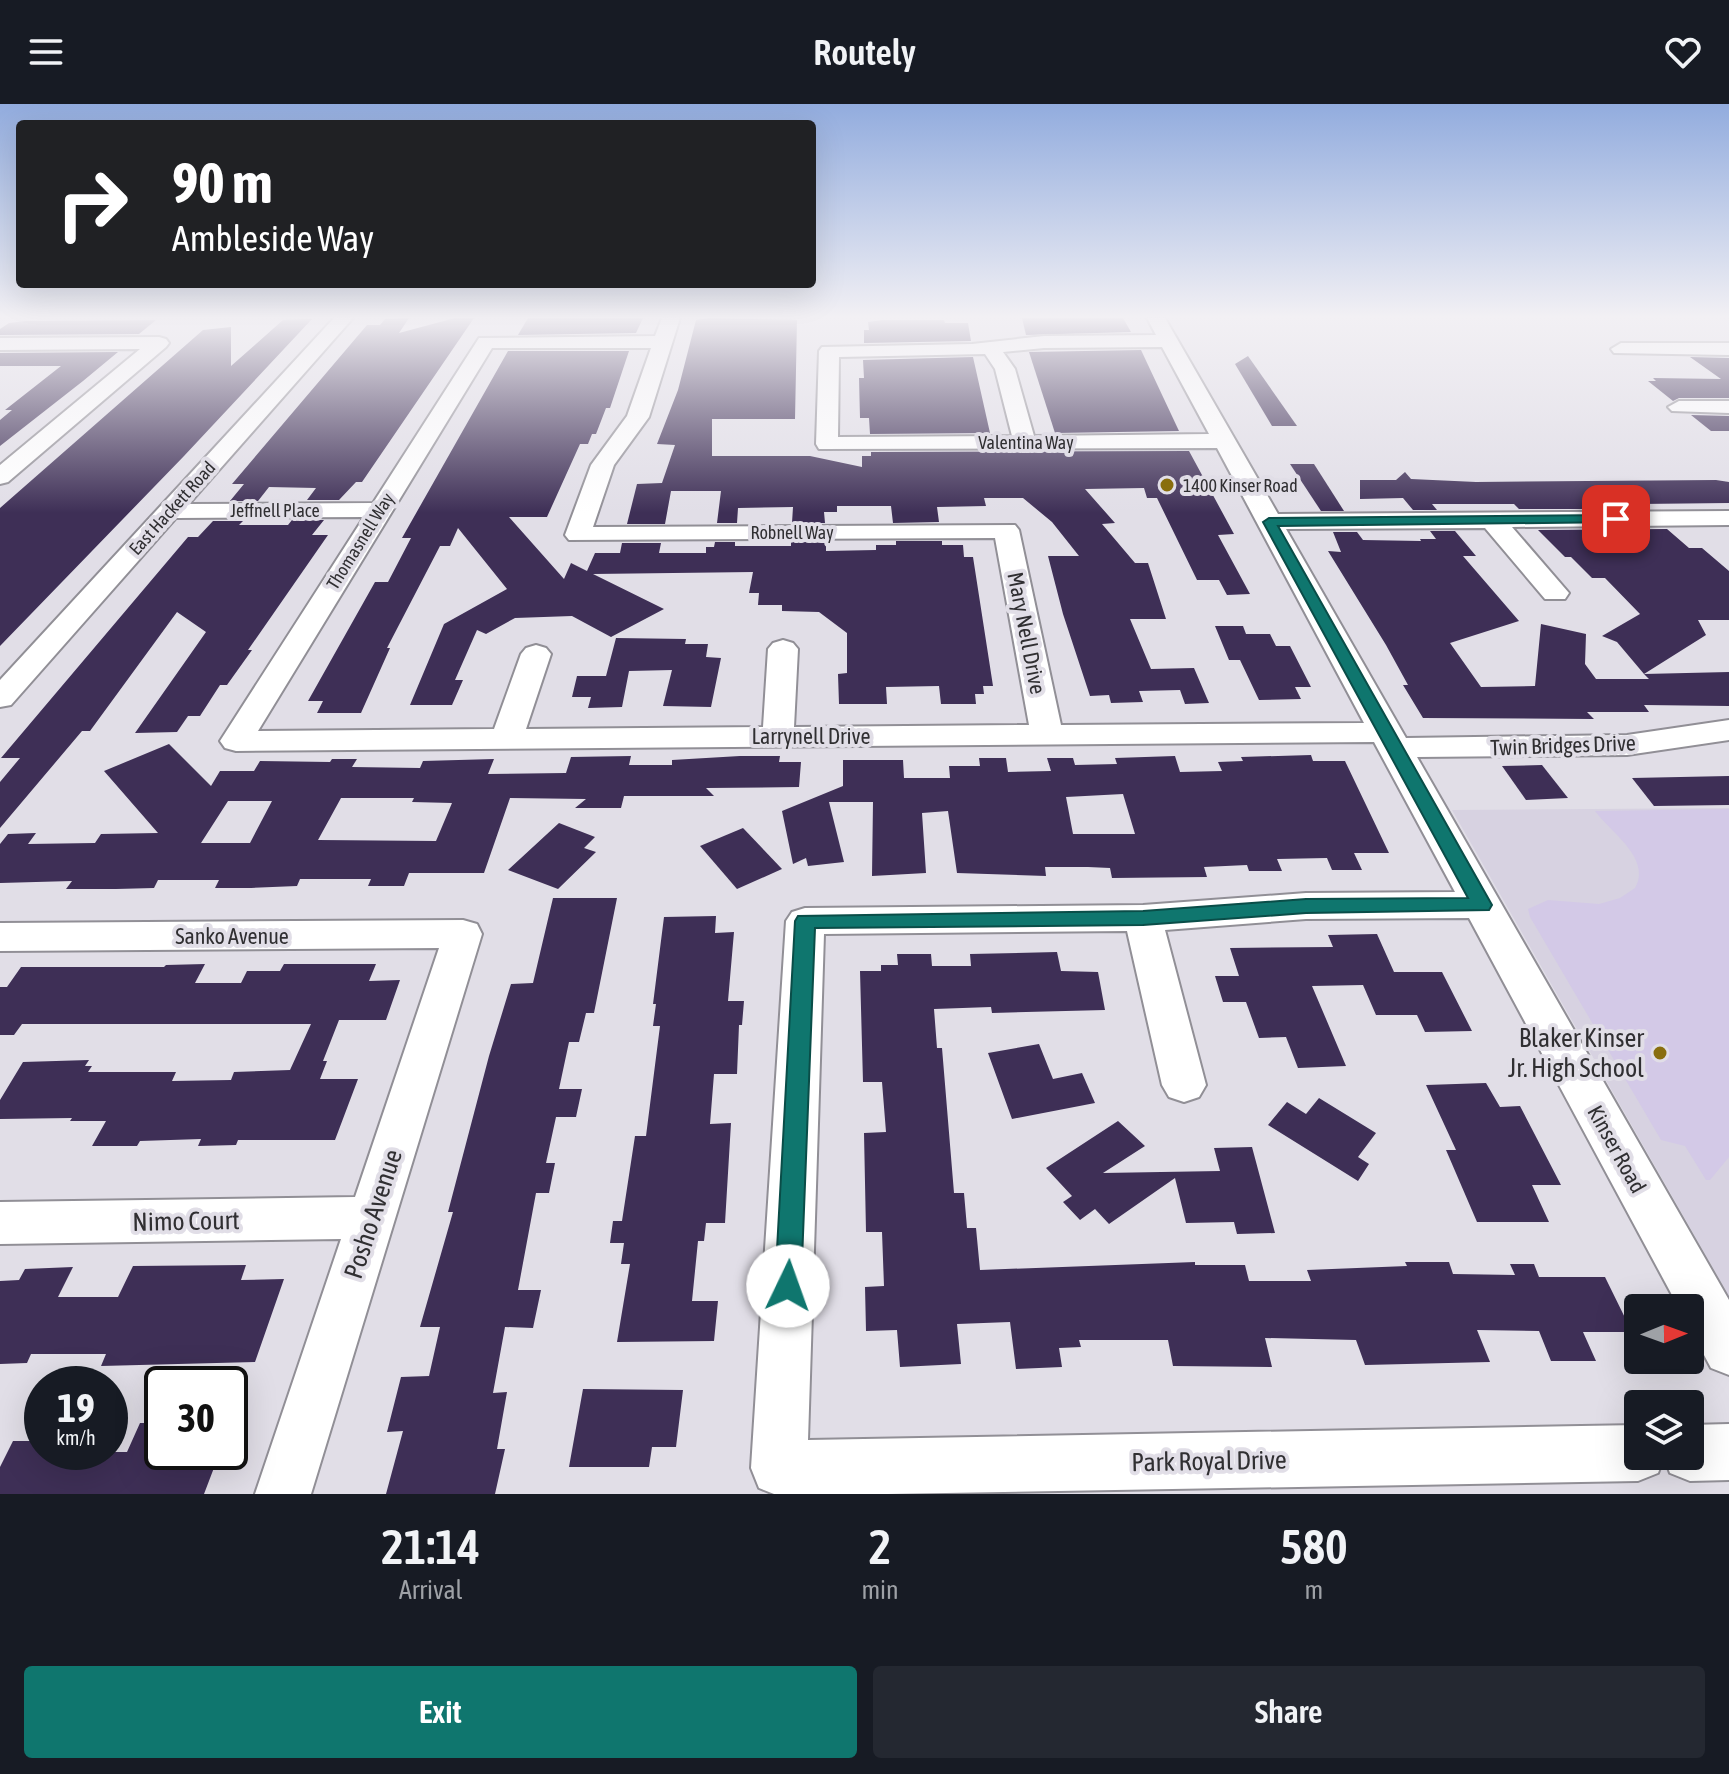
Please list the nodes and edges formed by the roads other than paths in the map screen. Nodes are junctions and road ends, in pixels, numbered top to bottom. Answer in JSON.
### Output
{"nodes":[{"id":1,"x":112,"y":383,"type":"edge"},
{"id":2,"x":286,"y":383,"type":"edge"},
{"id":3,"x":460,"y":383,"type":"edge"},
{"id":4,"x":649,"y":383,"type":"edge"},
{"id":5,"x":828,"y":383,"type":"edge"},
{"id":6,"x":1009,"y":383,"type":"edge"},
{"id":7,"x":1192,"y":383,"type":"edge"},
{"id":8,"x":1679,"y":407,"type":"dead end"},
{"id":9,"x":1729,"y":407,"type":"edge"},
{"id":10,"x":1224,"y":441,"type":"junction"},
{"id":11,"x":1025,"y":442,"type":"junction"},
{"id":12,"x":0,"y":477,"type":"edge"},
{"id":13,"x":380,"y":510,"type":"junction"},
{"id":14,"x":170,"y":511,"type":"junction"},
{"id":15,"x":1719,"y":518,"type":"edge"},
{"id":16,"x":1492,"y":520,"type":"junction"},
{"id":17,"x":1269,"y":522,"type":"junction"},
{"id":18,"x":1006,"y":530,"type":"joint"},
{"id":19,"x":1729,"y":535,"type":"edge"},
{"id":20,"x":1555,"y":593,"type":"dead end"},
{"id":21,"x":783,"y":649,"type":"dead end"},
{"id":22,"x":536,"y":654,"type":"dead end"},
{"id":23,"x":0,"y":698,"type":"edge"},
{"id":24,"x":1729,"y":730,"type":"edge"},
{"id":25,"x":1047,"y":735,"type":"junction"},
{"id":26,"x":778,"y":737,"type":"junction"},
{"id":27,"x":507,"y":739,"type":"junction"},
{"id":28,"x":1390,"y":740,"type":"junction"},
{"id":29,"x":236,"y":741,"type":"joint"},
{"id":30,"x":1482,"y":905,"type":"junction"},
{"id":31,"x":1143,"y":918,"type":"junction"},
{"id":32,"x":463,"y":934,"type":"joint"},
{"id":33,"x":0,"y":937,"type":"edge"},
{"id":34,"x":1184,"y":1085,"type":"dead end"},
{"id":35,"x":372,"y":1218,"type":"junction"},
{"id":36,"x":0,"y":1223,"type":"edge"},
{"id":37,"x":1729,"y":1350,"type":"edge"},
{"id":38,"x":1729,"y":1452,"type":"edge"},
{"id":39,"x":1624,"y":1453,"type":"edge"},
{"id":40,"x":1704,"y":1453,"type":"edge"},
{"id":41,"x":283,"y":1494,"type":"edge"}],
"edges":[{"from":1,"to":12,"type":"street"},
{"from":2,"to":14,"type":"street","name":"East Hackett Road"},
{"from":3,"to":13,"type":"street","name":"Thomasnell Way"},
{"from":4,"to":18,"type":"street","name":"Robnell Way"},
{"from":5,"to":11,"type":"street","name":"Valentina Way"},
{"from":6,"to":11,"type":"street"},
{"from":7,"to":10,"type":"street","name":"Kinser Road"},
{"from":8,"to":9,"type":"street"},
{"from":10,"to":11,"type":"street","name":"Valentina Way"},
{"from":10,"to":17,"type":"street","name":"Kinser Road"},
{"from":13,"to":14,"type":"street","name":"Jeffnell Place"},
{"from":13,"to":29,"type":"street","name":"Thomasnell Way"},
{"from":14,"to":23,"type":"street","name":"East Hackett Road"},
{"from":15,"to":16,"type":"street"},
{"from":15,"to":19,"type":"street"},
{"from":16,"to":17,"type":"street"},
{"from":16,"to":20,"type":"street"},
{"from":17,"to":28,"type":"street","name":"Kinser Road"},
{"from":18,"to":25,"type":"street","name":"Mary Nell Drive"},
{"from":21,"to":26,"type":"street"},
{"from":22,"to":27,"type":"street"},
{"from":24,"to":28,"type":"street","name":"Twin Bridges Drive"},
{"from":25,"to":26,"type":"street","name":"Larrynell Drive"},
{"from":25,"to":28,"type":"street","name":"Larrynell Drive"},
{"from":26,"to":27,"type":"street","name":"Larrynell Drive"},
{"from":27,"to":29,"type":"street","name":"Larrynell Drive"},
{"from":28,"to":30,"type":"street","name":"Kinser Road"},
{"from":30,"to":31,"type":"street"},
{"from":30,"to":37,"type":"street","name":"Kinser Road"},
{"from":31,"to":34,"type":"street"},
{"from":31,"to":39,"type":"street","name":"Park Royal Drive"},
{"from":32,"to":33,"type":"street","name":"Sanko Avenue"},
{"from":32,"to":35,"type":"street","name":"Posho Avenue"},
{"from":35,"to":36,"type":"street","name":"Nimo Court"},
{"from":35,"to":41,"type":"street","name":"Posho Avenue"},
{"from":38,"to":40,"type":"street"}]}
